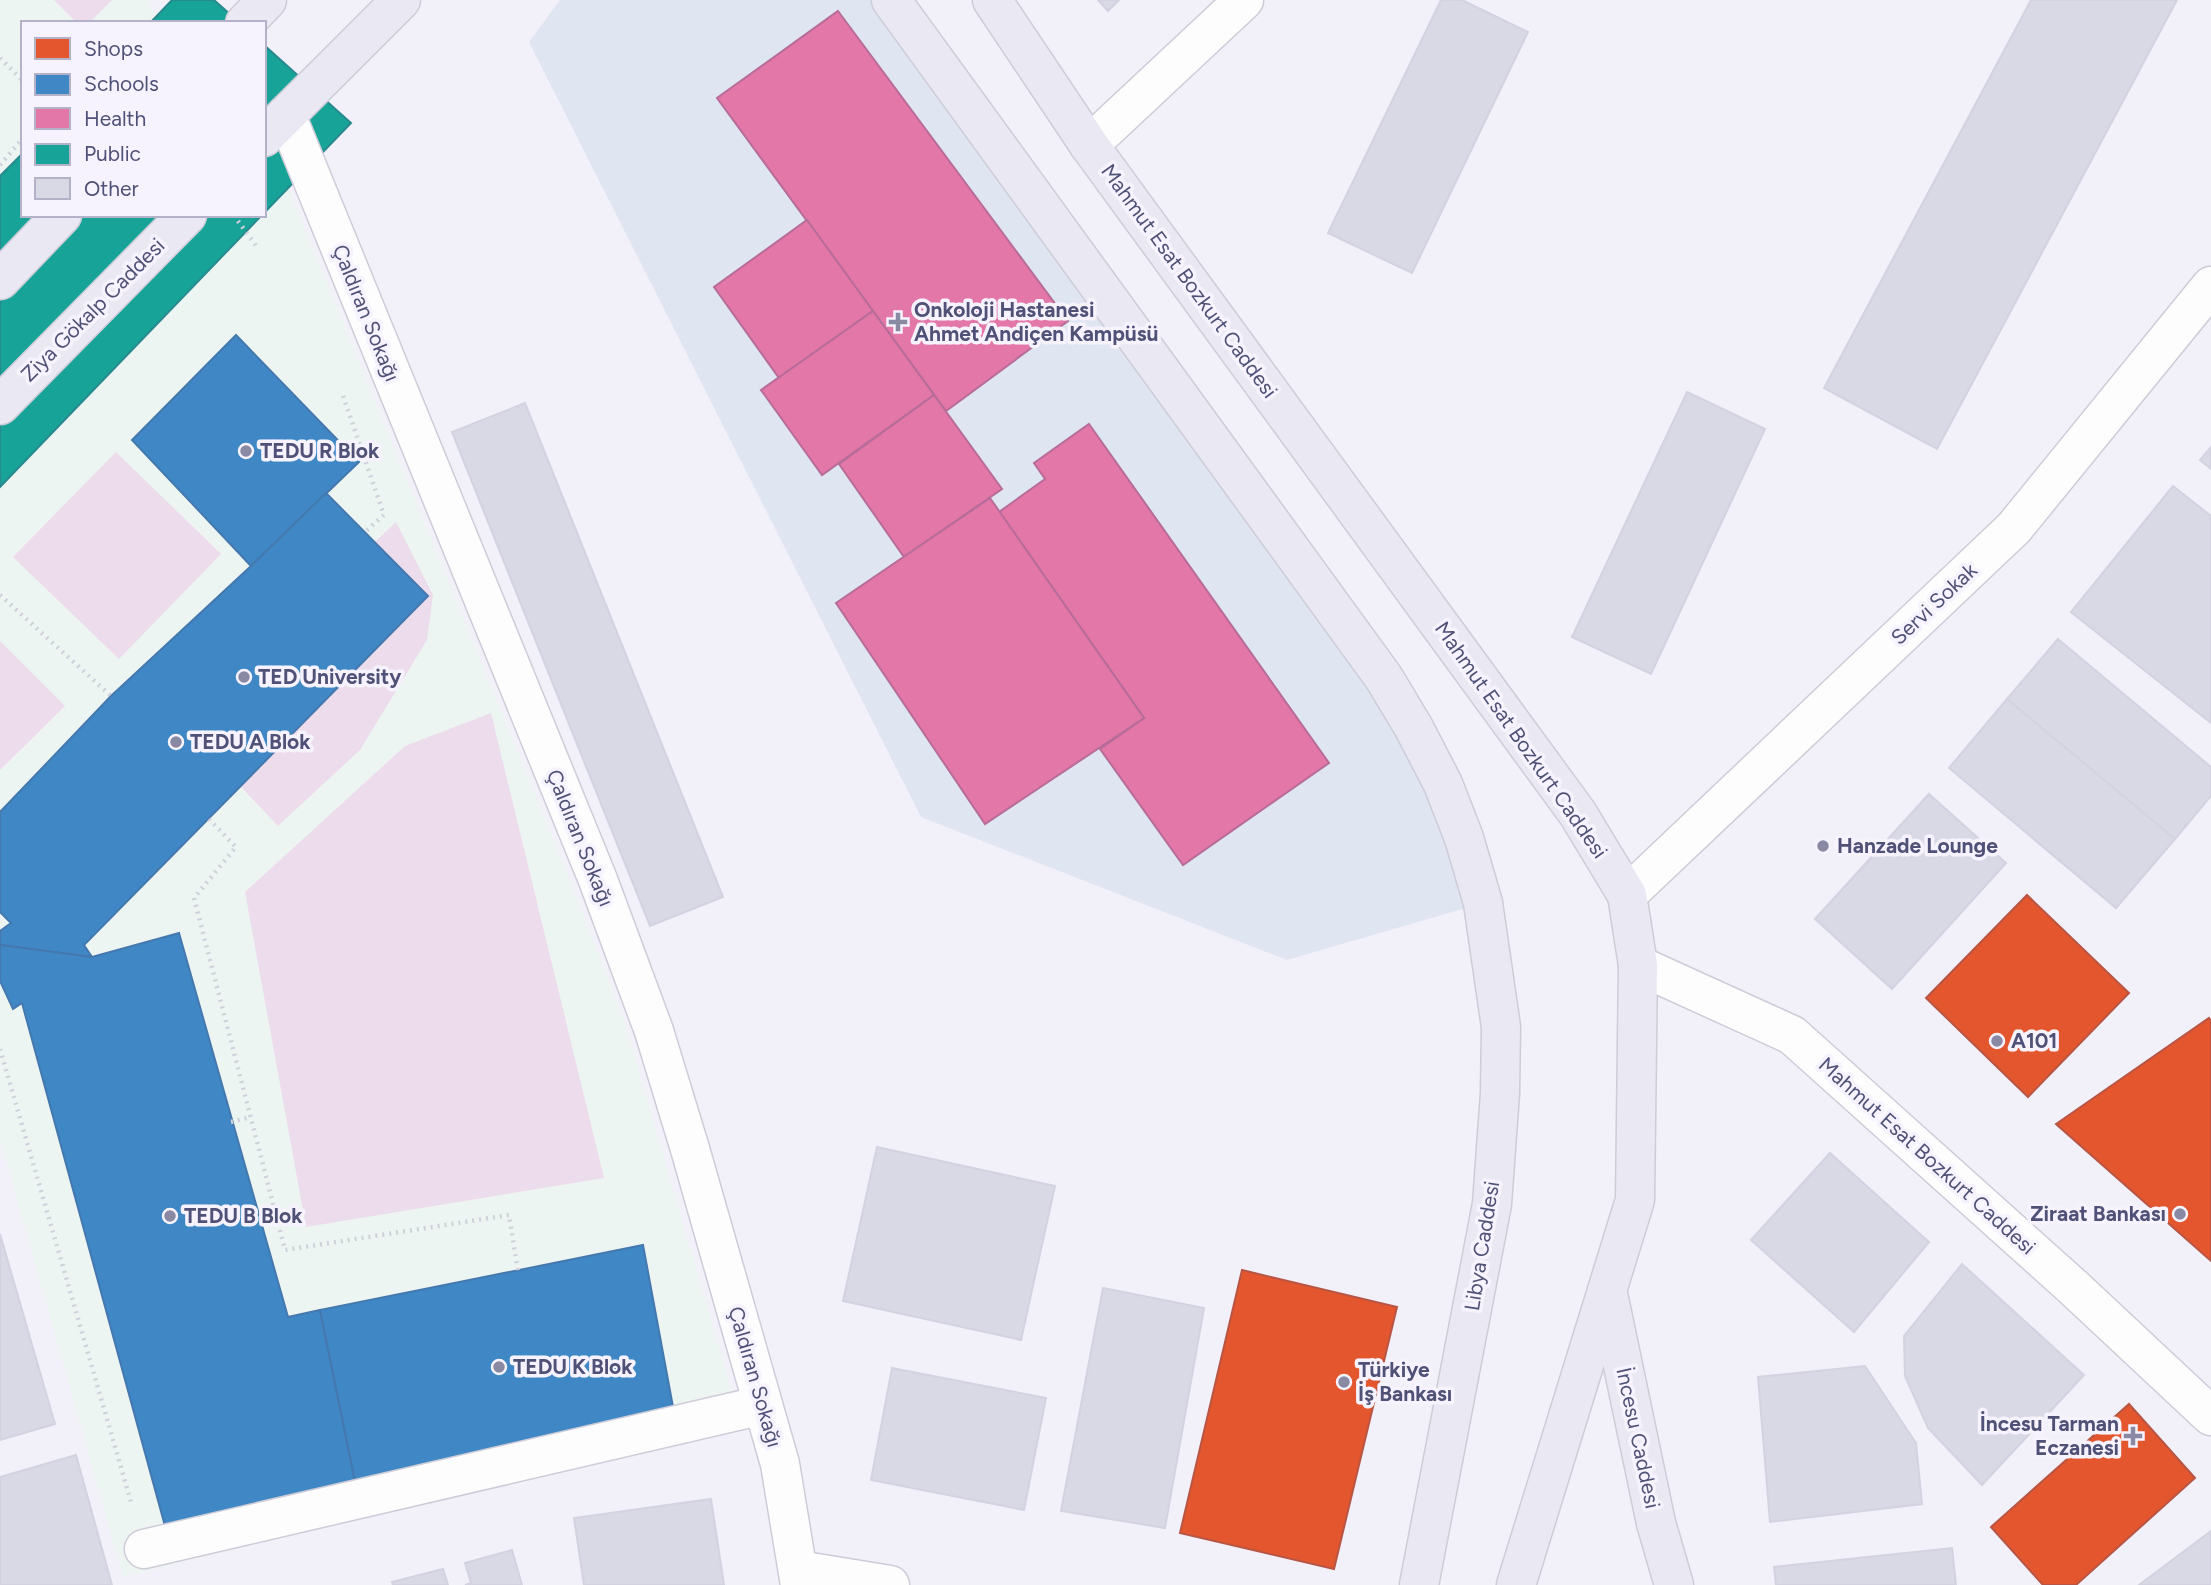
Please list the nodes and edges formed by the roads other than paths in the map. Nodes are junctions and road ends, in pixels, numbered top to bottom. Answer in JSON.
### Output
{"nodes":[{"id":1,"x":267,"y":0,"type":"edge"},
{"id":2,"x":401,"y":0,"type":"edge"},
{"id":3,"x":891,"y":0,"type":"edge"},
{"id":4,"x":992,"y":0,"type":"edge"},
{"id":5,"x":1244,"y":0,"type":"edge"},
{"id":6,"x":247,"y":21,"type":"edge"},
{"id":7,"x":275,"y":126,"type":"edge"},
{"id":8,"x":1089,"y":145,"type":"junction"},
{"id":9,"x":60,"y":217,"type":"edge"},
{"id":10,"x":185,"y":217,"type":"edge"},
{"id":11,"x":0,"y":280,"type":"edge"},
{"id":12,"x":2211,"y":286,"type":"edge"},
{"id":13,"x":0,"y":405,"type":"edge"},
{"id":14,"x":1627,"y":895,"type":"junction"},
{"id":15,"x":1638,"y":965,"type":"junction"},
{"id":16,"x":1607,"y":1290,"type":"junction"},
{"id":17,"x":763,"y":1405,"type":"junction"},
{"id":18,"x":2208,"y":1408,"type":"edge"},
{"id":19,"x":144,"y":1549,"type":"road end"},
{"id":20,"x":799,"y":1577,"type":"edge"},
{"id":21,"x":890,"y":1585,"type":"edge"},
{"id":22,"x":1419,"y":1585,"type":"edge"},
{"id":23,"x":1516,"y":1585,"type":"edge"},
{"id":24,"x":1674,"y":1585,"type":"edge"}],
"edges":[{"from":1,"to":6,"type":"main road"},
{"from":2,"to":7,"type":"main road"},
{"from":3,"to":22,"type":"main road","name":"Libya Caddesi"},
{"from":4,"to":8,"type":"main road","name":"Mahmut Esat Bozkurt Caddesi"},
{"from":5,"to":8,"type":"street"},
{"from":7,"to":17,"type":"street","name":"Çaldıran Sokağı"},
{"from":8,"to":14,"type":"main road","name":"Mahmut Esat Bozkurt Caddesi"},
{"from":9,"to":11,"type":"main road"},
{"from":10,"to":13,"type":"main road","name":"Ziya Gökalp Caddesi"},
{"from":12,"to":14,"type":"street","name":"Servi Sokak"},
{"from":14,"to":15,"type":"main road","name":"Mahmut Esat Bozkurt Caddesi"},
{"from":15,"to":16,"type":"main road"},
{"from":15,"to":18,"type":"street","name":"Mahmut Esat Bozkurt Caddesi"},
{"from":16,"to":23,"type":"main road"},
{"from":16,"to":24,"type":"main road","name":"İncesu Caddesi"},
{"from":17,"to":19,"type":"street"},
{"from":17,"to":20,"type":"street","name":"Çaldıran Sokağı"},
{"from":20,"to":21,"type":"street"}]}
